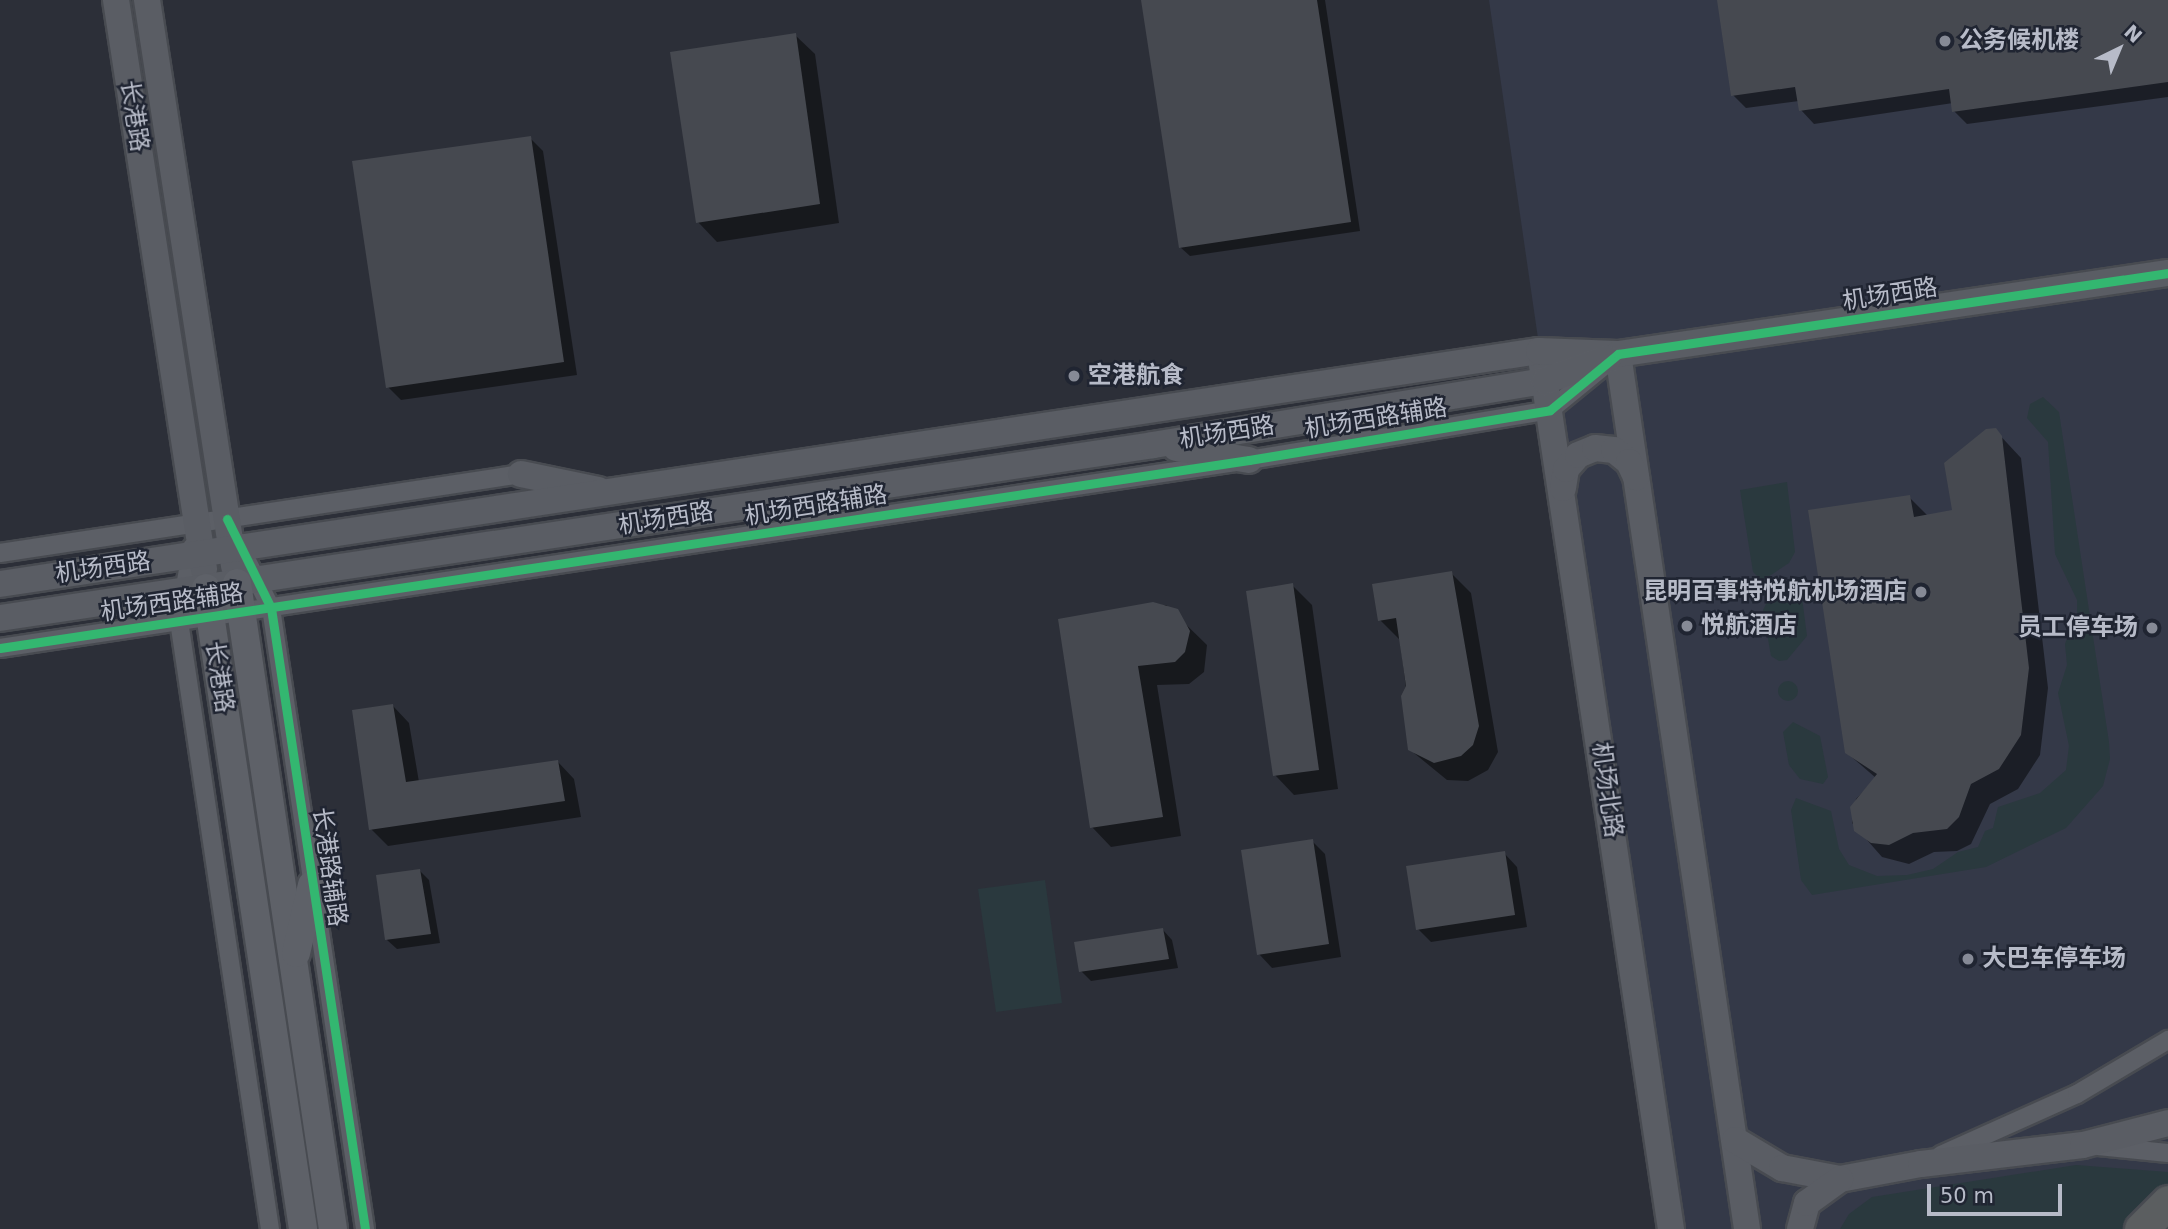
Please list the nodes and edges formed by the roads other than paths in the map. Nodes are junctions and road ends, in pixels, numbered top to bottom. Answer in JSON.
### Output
{"nodes":[{"id":1,"x":116,"y":0,"type":"edge"},
{"id":2,"x":147,"y":0,"type":"edge"},
{"id":3,"x":2168,"y":273,"type":"edge"},
{"id":4,"x":1539,"y":351,"type":"junction"},
{"id":5,"x":1618,"y":355,"type":"junction"},
{"id":6,"x":1545,"y":381,"type":"junction"},
{"id":7,"x":1550,"y":410,"type":"junction"},
{"id":8,"x":1153,"y":445,"type":"junction"},
{"id":9,"x":1249,"y":460,"type":"junction"},
{"id":10,"x":521,"y":474,"type":"joint"},
{"id":11,"x":1637,"y":479,"type":"junction"},
{"id":12,"x":1563,"y":488,"type":"junction"},
{"id":13,"x":617,"y":494,"type":"junction"},
{"id":14,"x":227,"y":519,"type":"junction"},
{"id":15,"x":196,"y":523,"type":"junction"},
{"id":16,"x":237,"y":550,"type":"junction"},
{"id":17,"x":0,"y":553,"type":"edge"},
{"id":18,"x":196,"y":555,"type":"junction"},
{"id":19,"x":247,"y":582,"type":"junction"},
{"id":20,"x":0,"y":584,"type":"edge"},
{"id":21,"x":195,"y":590,"type":"junction"},
{"id":22,"x":271,"y":608,"type":"junction"},
{"id":23,"x":243,"y":613,"type":"junction"},
{"id":24,"x":0,"y":618,"type":"edge"},
{"id":25,"x":210,"y":618,"type":"junction"},
{"id":26,"x":179,"y":621,"type":"junction"},
{"id":27,"x":0,"y":648,"type":"edge"},
{"id":28,"x":312,"y":885,"type":"junction"},
{"id":29,"x":292,"y":969,"type":"junction"},
{"id":30,"x":2168,"y":1040,"type":"edge"},
{"id":31,"x":2168,"y":1123,"type":"edge"},
{"id":32,"x":1735,"y":1140,"type":"junction"},
{"id":33,"x":2083,"y":1145,"type":"junction"},
{"id":34,"x":2168,"y":1153,"type":"edge"},
{"id":35,"x":1921,"y":1164,"type":"junction"},
{"id":36,"x":1840,"y":1180,"type":"junction"},
{"id":37,"x":2168,"y":1202,"type":"edge"},
{"id":38,"x":270,"y":1229,"type":"edge"},
{"id":39,"x":303,"y":1229,"type":"edge"},
{"id":40,"x":332,"y":1229,"type":"edge"},
{"id":41,"x":365,"y":1229,"type":"edge"},
{"id":42,"x":1671,"y":1229,"type":"edge"},
{"id":43,"x":1747,"y":1229,"type":"edge"},
{"id":44,"x":1800,"y":1229,"type":"edge"},
{"id":45,"x":2141,"y":1229,"type":"edge"}],
"edges":[{"from":1,"to":15,"type":"main road","name":"长港路"},
{"from":2,"to":14,"type":"main road","name":"长港路"},
{"from":3,"to":5,"type":"main road","name":"机场西路"},
{"from":4,"to":5,"type":"main road","name":"机场西路"},
{"from":4,"to":6,"type":"main road","name":"机场北路"},
{"from":4,"to":13,"type":"main road","name":"机场西路"},
{"from":5,"to":6,"type":"main road","name":"机场西路"},
{"from":5,"to":7,"type":"street","name":"机场西路辅路"},
{"from":5,"to":11,"type":"main road"},
{"from":6,"to":7,"type":"main road","name":"机场北路"},
{"from":6,"to":8,"type":"main road","name":"机场西路"},
{"from":7,"to":9,"type":"street","name":"机场西路辅路"},
{"from":7,"to":12,"type":"main road","name":"机场北路"},
{"from":8,"to":9,"type":"main road"},
{"from":8,"to":19,"type":"main road","name":"机场西路"},
{"from":9,"to":22,"type":"street","name":"机场西路辅路"},
{"from":10,"to":13,"type":"main road"},
{"from":10,"to":14,"type":"street"},
{"from":11,"to":12,"type":"main road"},
{"from":11,"to":32,"type":"main road"},
{"from":12,"to":42,"type":"main road","name":"机场北路"},
{"from":13,"to":16,"type":"main road","name":"机场西路"},
{"from":14,"to":15,"type":"street"},
{"from":14,"to":16,"type":"main road","name":"长港路"},
{"from":15,"to":17,"type":"street"},
{"from":15,"to":18,"type":"main road","name":"长港路"},
{"from":16,"to":18,"type":"main road","name":"机场西路"},
{"from":16,"to":19,"type":"main road","name":"长港路"},
{"from":18,"to":20,"type":"main road","name":"机场西路"},
{"from":18,"to":21,"type":"main road","name":"长港路"},
{"from":19,"to":21,"type":"main road","name":"机场西路"},
{"from":19,"to":22,"type":"street","name":"长港路辅路"},
{"from":19,"to":23,"type":"main road","name":"长港路"},
{"from":21,"to":24,"type":"main road","name":"机场西路"},
{"from":21,"to":25,"type":"main road","name":"长港路"},
{"from":21,"to":26,"type":"street"},
{"from":22,"to":23,"type":"street","name":"机场西路辅路"},
{"from":22,"to":28,"type":"street","name":"长港路辅路"},
{"from":23,"to":25,"type":"street","name":"机场西路辅路"},
{"from":23,"to":29,"type":"main road","name":"长港路"},
{"from":25,"to":26,"type":"street","name":"机场西路辅路"},
{"from":25,"to":39,"type":"main road","name":"长港路"},
{"from":26,"to":27,"type":"street","name":"机场西路辅路"},
{"from":26,"to":38,"type":"street"},
{"from":28,"to":29,"type":"main road"},
{"from":28,"to":41,"type":"street","name":"长港路辅路"},
{"from":29,"to":40,"type":"main road","name":"长港路"},
{"from":30,"to":35,"type":"street"},
{"from":31,"to":33,"type":"main road"},
{"from":32,"to":36,"type":"main road"},
{"from":32,"to":43,"type":"main road"},
{"from":33,"to":34,"type":"street"},
{"from":33,"to":35,"type":"main road"},
{"from":35,"to":36,"type":"main road"},
{"from":36,"to":44,"type":"main road"},
{"from":37,"to":45,"type":"highway"}]}
